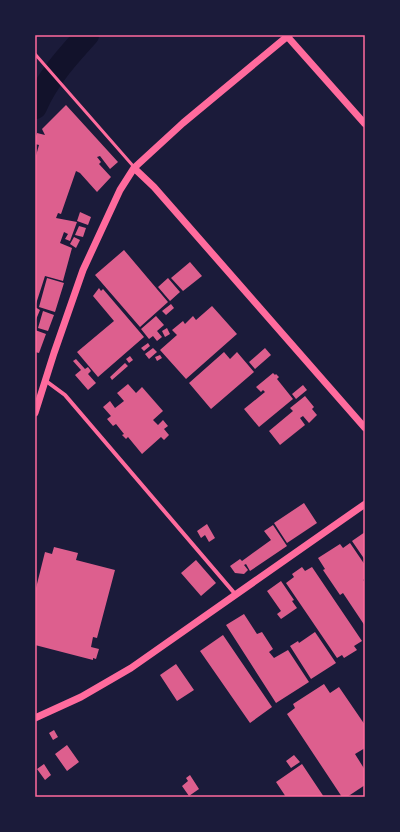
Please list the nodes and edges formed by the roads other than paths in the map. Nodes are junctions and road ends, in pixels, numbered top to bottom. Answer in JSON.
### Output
{"nodes":[{"id":1,"x":288,"y":36,"type":"edge"},
{"id":2,"x":35,"y":54,"type":"edge"},
{"id":3,"x":365,"y":124,"type":"edge"},
{"id":4,"x":134,"y":168,"type":"junction"},
{"id":5,"x":46,"y":381,"type":"junction"},
{"id":6,"x":35,"y":413,"type":"edge"},
{"id":7,"x":365,"y":428,"type":"edge"},
{"id":8,"x":365,"y":504,"type":"edge"},
{"id":9,"x":236,"y":595,"type":"junction"},
{"id":10,"x":35,"y":718,"type":"edge"}],
"edges":[{"from":1,"to":3,"type":"street"},
{"from":1,"to":4,"type":"street"},
{"from":2,"to":4,"type":"lane"},
{"from":4,"to":5,"type":"street"},
{"from":4,"to":7,"type":"street"},
{"from":5,"to":6,"type":"street"},
{"from":5,"to":9,"type":"street"},
{"from":8,"to":9,"type":"street"},
{"from":9,"to":10,"type":"street"}]}
